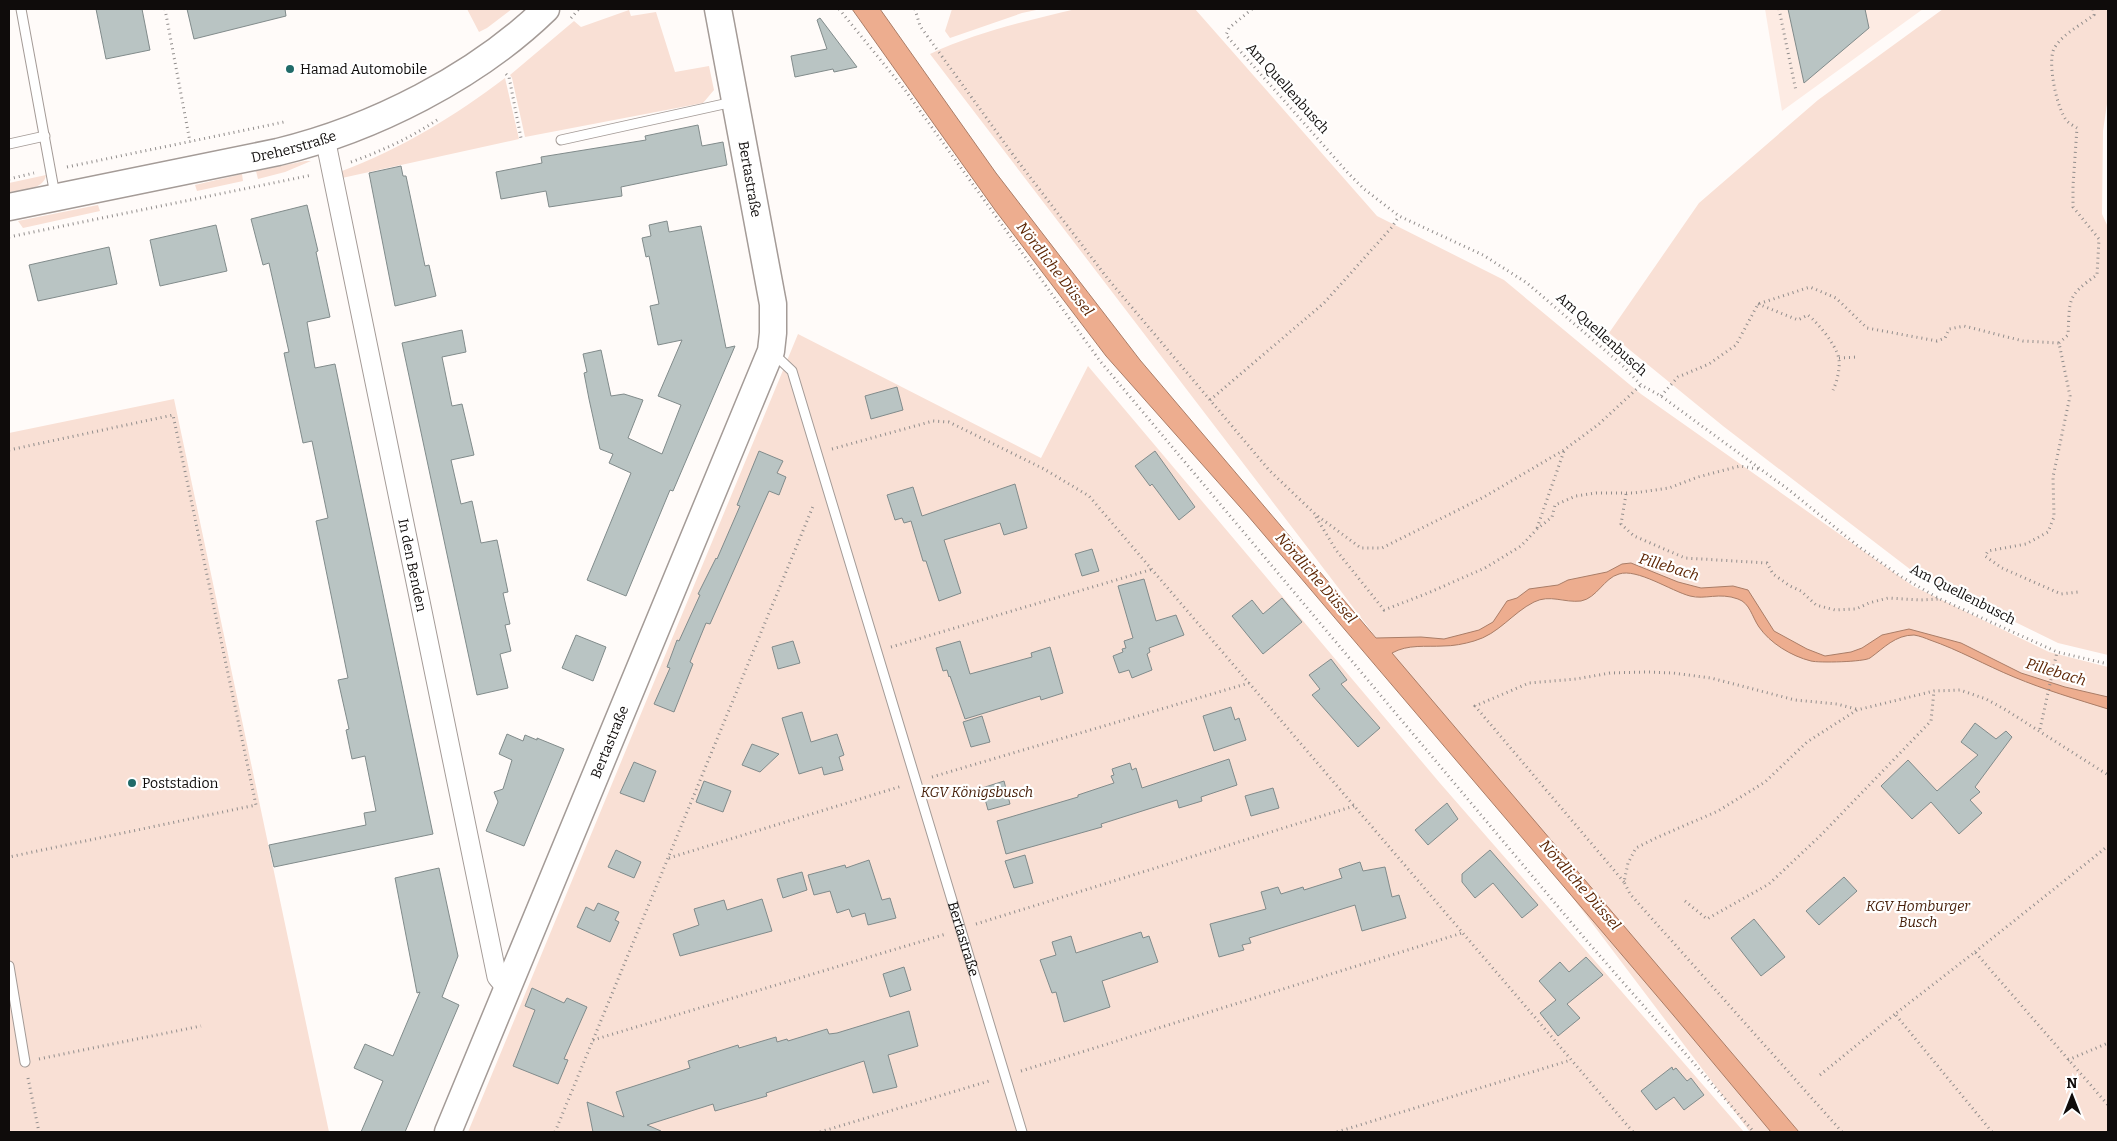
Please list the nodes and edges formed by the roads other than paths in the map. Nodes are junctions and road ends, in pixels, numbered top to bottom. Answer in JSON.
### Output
{"nodes":[{"id":1,"x":21,"y":9,"type":"edge"},
{"id":2,"x":546,"y":9,"type":"edge"},
{"id":3,"x":718,"y":9,"type":"edge"},
{"id":4,"x":736,"y":101,"type":"junction"},
{"id":5,"x":45,"y":136,"type":"junction"},
{"id":6,"x":325,"y":138,"type":"junction"},
{"id":7,"x":561,"y":140,"type":"dead end"},
{"id":8,"x":9,"y":144,"type":"edge"},
{"id":9,"x":56,"y":197,"type":"junction"},
{"id":10,"x":9,"y":207,"type":"edge"},
{"id":11,"x":771,"y":351,"type":"junction"},
{"id":12,"x":9,"y":966,"type":"edge"},
{"id":13,"x":507,"y":989,"type":"junction"},
{"id":14,"x":25,"y":1062,"type":"road end"},
{"id":15,"x":448,"y":1132,"type":"edge"},
{"id":16,"x":1022,"y":1132,"type":"edge"}],
"edges":[{"from":1,"to":5,"type":"lane"},
{"from":2,"to":6,"type":"street","name":"Dreherstraße"},
{"from":3,"to":4,"type":"street","name":"Bertastraße"},
{"from":4,"to":7,"type":"lane"},
{"from":4,"to":11,"type":"street","name":"Bertastraße"},
{"from":5,"to":8,"type":"lane"},
{"from":5,"to":9,"type":"lane"},
{"from":6,"to":9,"type":"street","name":"Dreherstraße"},
{"from":6,"to":13,"type":"street","name":"In den Benden"},
{"from":9,"to":10,"type":"street","name":"Dreherstraße"},
{"from":11,"to":13,"type":"street","name":"Bertastraße"},
{"from":11,"to":16,"type":"lane","name":"Bertastraße"},
{"from":12,"to":14,"type":"lane"},
{"from":13,"to":15,"type":"street","name":"Bertastraße"}]}
